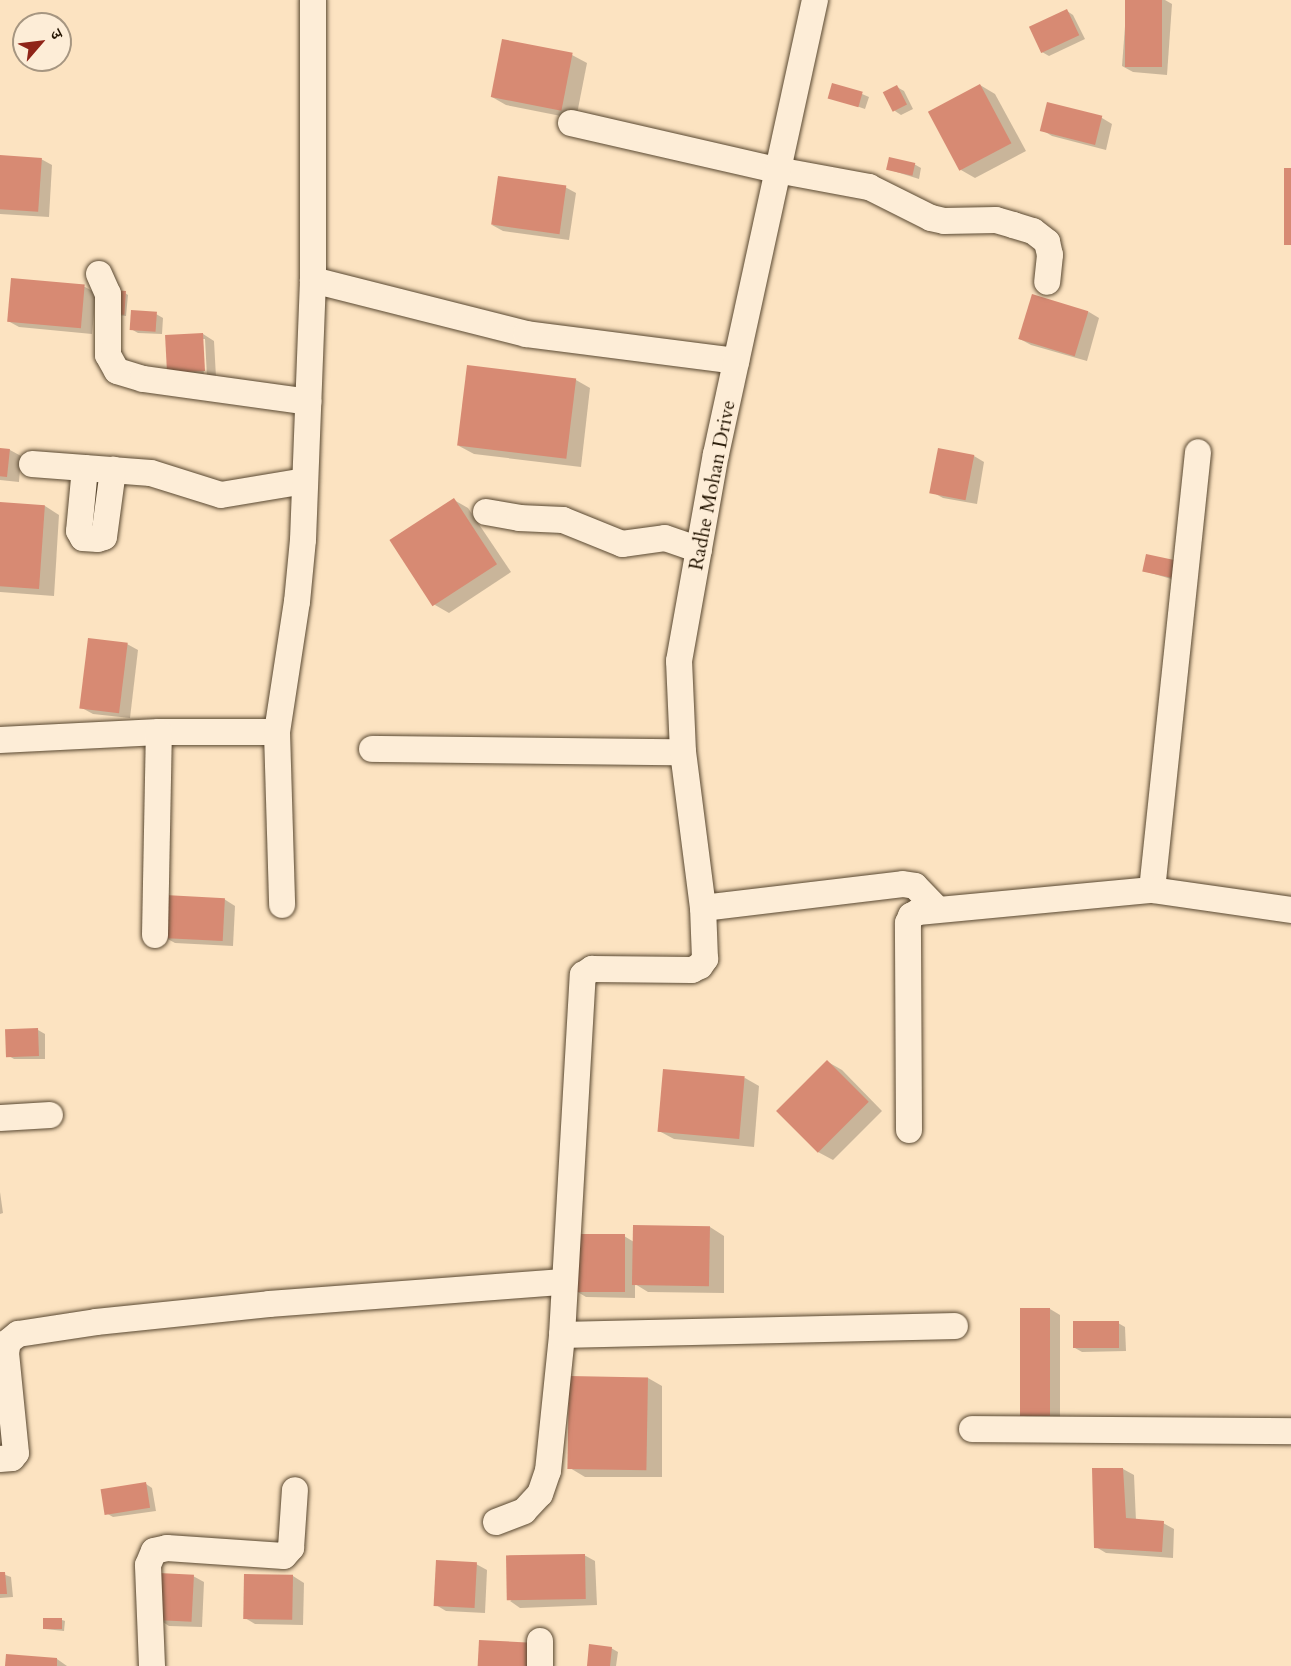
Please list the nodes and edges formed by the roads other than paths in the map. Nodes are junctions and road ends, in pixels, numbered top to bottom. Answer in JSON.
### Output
{"nodes":[{"id":1,"x":313,"y":0,"type":"edge"},
{"id":2,"x":815,"y":0,"type":"edge"},
{"id":3,"x":571,"y":123,"type":"dead end"},
{"id":4,"x":777,"y":170,"type":"junction"},
{"id":5,"x":99,"y":274,"type":"dead end"},
{"id":6,"x":313,"y":280,"type":"junction"},
{"id":7,"x":1047,"y":282,"type":"dead end"},
{"id":8,"x":736,"y":361,"type":"junction"},
{"id":9,"x":308,"y":402,"type":"junction"},
{"id":10,"x":1198,"y":452,"type":"dead end"},
{"id":11,"x":32,"y":464,"type":"dead end"},
{"id":12,"x":86,"y":468,"type":"junction"},
{"id":13,"x":113,"y":470,"type":"junction"},
{"id":14,"x":305,"y":481,"type":"junction"},
{"id":15,"x":486,"y":512,"type":"dead end"},
{"id":16,"x":699,"y":550,"type":"junction"},
{"id":17,"x":159,"y":732,"type":"junction"},
{"id":18,"x":277,"y":732,"type":"junction"},
{"id":19,"x":0,"y":740,"type":"edge"},
{"id":20,"x":372,"y":749,"type":"dead end"},
{"id":21,"x":683,"y":752,"type":"junction"},
{"id":22,"x":1152,"y":890,"type":"junction"},
{"id":23,"x":282,"y":905,"type":"dead end"},
{"id":24,"x":703,"y":908,"type":"junction"},
{"id":25,"x":937,"y":909,"type":"junction"},
{"id":26,"x":1291,"y":910,"type":"edge"},
{"id":27,"x":155,"y":935,"type":"dead end"},
{"id":28,"x":50,"y":1115,"type":"dead end"},
{"id":29,"x":0,"y":1118,"type":"edge"},
{"id":30,"x":909,"y":1130,"type":"dead end"},
{"id":31,"x":563,"y":1282,"type":"junction"},
{"id":32,"x":955,"y":1326,"type":"dead end"},
{"id":33,"x":562,"y":1335,"type":"junction"},
{"id":34,"x":972,"y":1429,"type":"dead end"},
{"id":35,"x":1291,"y":1431,"type":"edge"},
{"id":36,"x":0,"y":1459,"type":"edge"},
{"id":37,"x":295,"y":1490,"type":"dead end"},
{"id":38,"x":496,"y":1522,"type":"dead end"},
{"id":39,"x":152,"y":1666,"type":"edge"}],
"edges":[{"from":1,"to":6,"type":"street"},
{"from":2,"to":4,"type":"street","name":"Radhe Mohan Drive"},
{"from":3,"to":4,"type":"street"},
{"from":4,"to":7,"type":"street"},
{"from":4,"to":8,"type":"street","name":"Radhe Mohan Drive"},
{"from":5,"to":9,"type":"street"},
{"from":6,"to":8,"type":"street"},
{"from":6,"to":9,"type":"street"},
{"from":8,"to":16,"type":"street","name":"Radhe Mohan Drive"},
{"from":9,"to":14,"type":"street"},
{"from":10,"to":22,"type":"street"},
{"from":11,"to":12,"type":"street"},
{"from":12,"to":13,"type":"street"},
{"from":12,"to":13,"type":"street"},
{"from":13,"to":14,"type":"street"},
{"from":14,"to":18,"type":"street"},
{"from":15,"to":16,"type":"street"},
{"from":16,"to":21,"type":"street","name":"Radhe Mohan Drive"},
{"from":17,"to":18,"type":"street"},
{"from":17,"to":19,"type":"street"},
{"from":17,"to":27,"type":"street"},
{"from":18,"to":23,"type":"street"},
{"from":20,"to":21,"type":"street"},
{"from":21,"to":24,"type":"street","name":"Radhe Mohan Drive"},
{"from":22,"to":25,"type":"street"},
{"from":22,"to":26,"type":"street"},
{"from":24,"to":25,"type":"street"},
{"from":24,"to":31,"type":"street","name":"Radhe Mohan Drive"},
{"from":25,"to":30,"type":"street"},
{"from":28,"to":29,"type":"street"},
{"from":31,"to":33,"type":"street"},
{"from":31,"to":36,"type":"street"},
{"from":32,"to":33,"type":"street"},
{"from":33,"to":38,"type":"street"},
{"from":34,"to":35,"type":"street"},
{"from":37,"to":39,"type":"street"}]}
